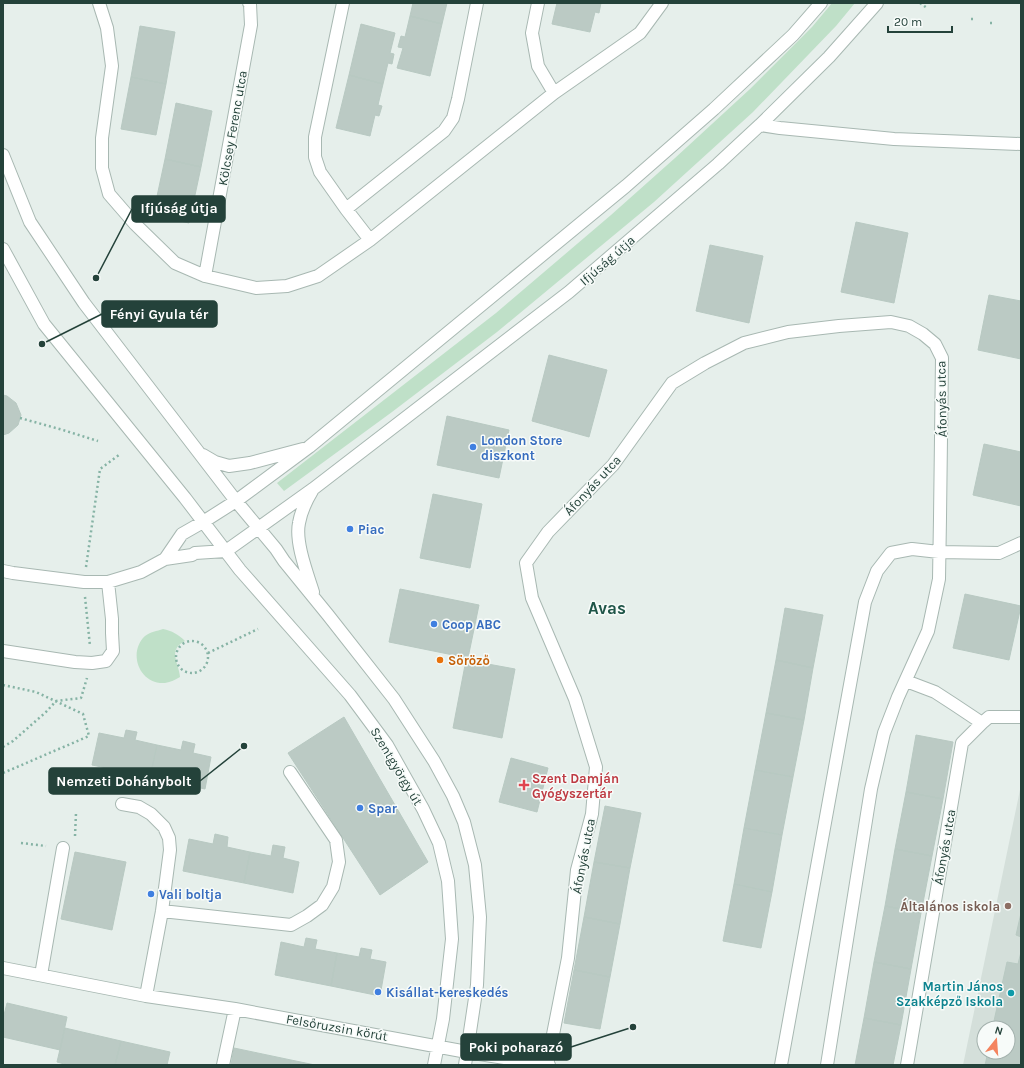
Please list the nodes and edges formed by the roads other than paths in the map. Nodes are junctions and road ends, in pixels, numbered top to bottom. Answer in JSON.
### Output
{"nodes":[{"id":1,"x":99,"y":3,"type":"edge"},
{"id":2,"x":249,"y":3,"type":"edge"},
{"id":3,"x":343,"y":3,"type":"edge"},
{"id":4,"x":477,"y":3,"type":"edge"},
{"id":5,"x":538,"y":3,"type":"edge"},
{"id":6,"x":662,"y":3,"type":"edge"},
{"id":7,"x":821,"y":3,"type":"edge"},
{"id":8,"x":877,"y":3,"type":"edge"},
{"id":9,"x":554,"y":93,"type":"junction"},
{"id":10,"x":760,"y":125,"type":"junction"},
{"id":11,"x":1021,"y":144,"type":"edge"},
{"id":12,"x":3,"y":155,"type":"edge"},
{"id":13,"x":346,"y":209,"type":"junction"},
{"id":14,"x":370,"y":240,"type":"junction"},
{"id":15,"x":3,"y":249,"type":"edge"},
{"id":16,"x":205,"y":276,"type":"junction"},
{"id":17,"x":309,"y":447,"type":"junction"},
{"id":18,"x":199,"y":452,"type":"junction"},
{"id":19,"x":313,"y":489,"type":"junction"},
{"id":20,"x":236,"y":501,"type":"junction"},
{"id":21,"x":203,"y":522,"type":"junction"},
{"id":22,"x":258,"y":528,"type":"junction"},
{"id":23,"x":1021,"y":543,"type":"edge"},
{"id":24,"x":226,"y":551,"type":"junction"},
{"id":25,"x":940,"y":552,"type":"junction"},
{"id":26,"x":165,"y":559,"type":"junction"},
{"id":27,"x":3,"y":571,"type":"edge"},
{"id":28,"x":108,"y":582,"type":"junction"},
{"id":29,"x":317,"y":602,"type":"junction"},
{"id":30,"x":3,"y":651,"type":"edge"},
{"id":31,"x":906,"y":680,"type":"junction"},
{"id":32,"x":1021,"y":717,"type":"edge"},
{"id":33,"x":982,"y":723,"type":"junction"},
{"id":34,"x":290,"y":772,"type":"dead end"},
{"id":35,"x":122,"y":804,"type":"dead end"},
{"id":36,"x":57,"y":847,"type":"road end"},
{"id":37,"x":162,"y":911,"type":"junction"},
{"id":38,"x":3,"y":968,"type":"edge"},
{"id":39,"x":41,"y":976,"type":"junction"},
{"id":40,"x":146,"y":996,"type":"junction"},
{"id":41,"x":235,"y":1009,"type":"junction"},
{"id":42,"x":438,"y":1046,"type":"junction"},
{"id":43,"x":468,"y":1052,"type":"junction"},
{"id":44,"x":223,"y":1065,"type":"edge"},
{"id":45,"x":434,"y":1065,"type":"edge"},
{"id":46,"x":465,"y":1065,"type":"edge"},
{"id":47,"x":548,"y":1065,"type":"edge"},
{"id":48,"x":781,"y":1065,"type":"edge"},
{"id":49,"x":827,"y":1065,"type":"edge"},
{"id":50,"x":907,"y":1065,"type":"edge"}],
"edges":[{"from":1,"to":16,"type":"street"},
{"from":2,"to":16,"type":"street","name":"Kölcsey Ferenc utca"},
{"from":3,"to":13,"type":"street"},
{"from":4,"to":13,"type":"street"},
{"from":5,"to":9,"type":"street"},
{"from":6,"to":9,"type":"street"},
{"from":7,"to":17,"type":"street"},
{"from":8,"to":10,"type":"street","name":"Ifjúság útja"},
{"from":9,"to":14,"type":"street"},
{"from":10,"to":11,"type":"street"},
{"from":10,"to":19,"type":"street","name":"Ifjúság útja"},
{"from":12,"to":18,"type":"street"},
{"from":13,"to":14,"type":"street"},
{"from":14,"to":16,"type":"street"},
{"from":15,"to":21,"type":"street","name":"Szentgyörgy út"},
{"from":17,"to":18,"type":"street"},
{"from":17,"to":20,"type":"street"},
{"from":18,"to":20,"type":"street"},
{"from":19,"to":22,"type":"street","name":"Ifjúság útja"},
{"from":19,"to":29,"type":"street","name":"Ifjúság útja"},
{"from":20,"to":21,"type":"street"},
{"from":20,"to":22,"type":"street"},
{"from":21,"to":24,"type":"street","name":"Szentgyörgy út"},
{"from":21,"to":26,"type":"street"},
{"from":22,"to":24,"type":"street","name":"Ifjúság útja"},
{"from":22,"to":29,"type":"street"},
{"from":23,"to":25,"type":"street"},
{"from":24,"to":26,"type":"street"},
{"from":24,"to":42,"type":"street","name":"Szentgyörgy út"},
{"from":25,"to":31,"type":"street","name":"Áfonyás utca"},
{"from":25,"to":47,"type":"street","name":"Áfonyás utca"},
{"from":25,"to":48,"type":"street"},
{"from":26,"to":28,"type":"street"},
{"from":27,"to":28,"type":"street"},
{"from":28,"to":30,"type":"street"},
{"from":29,"to":43,"type":"street"},
{"from":31,"to":33,"type":"street"},
{"from":31,"to":49,"type":"street","name":"Áfonyás utca"},
{"from":32,"to":33,"type":"street"},
{"from":33,"to":50,"type":"street","name":"Áfonyás utca"},
{"from":34,"to":37,"type":"street"},
{"from":35,"to":37,"type":"street"},
{"from":36,"to":39,"type":"street"},
{"from":37,"to":40,"type":"street"},
{"from":38,"to":39,"type":"street","name":"Felsőruzsin körút"},
{"from":39,"to":40,"type":"street","name":"Felsőruzsin körút"},
{"from":40,"to":41,"type":"street","name":"Felsőruzsin körút"},
{"from":41,"to":42,"type":"street","name":"Felsőruzsin körút"},
{"from":41,"to":44,"type":"street"},
{"from":42,"to":43,"type":"street","name":"Áfonyás utca"},
{"from":42,"to":45,"type":"street","name":"Szentgyörgy út"},
{"from":43,"to":46,"type":"street"},
{"from":43,"to":47,"type":"street","name":"Áfonyás utca"}]}
